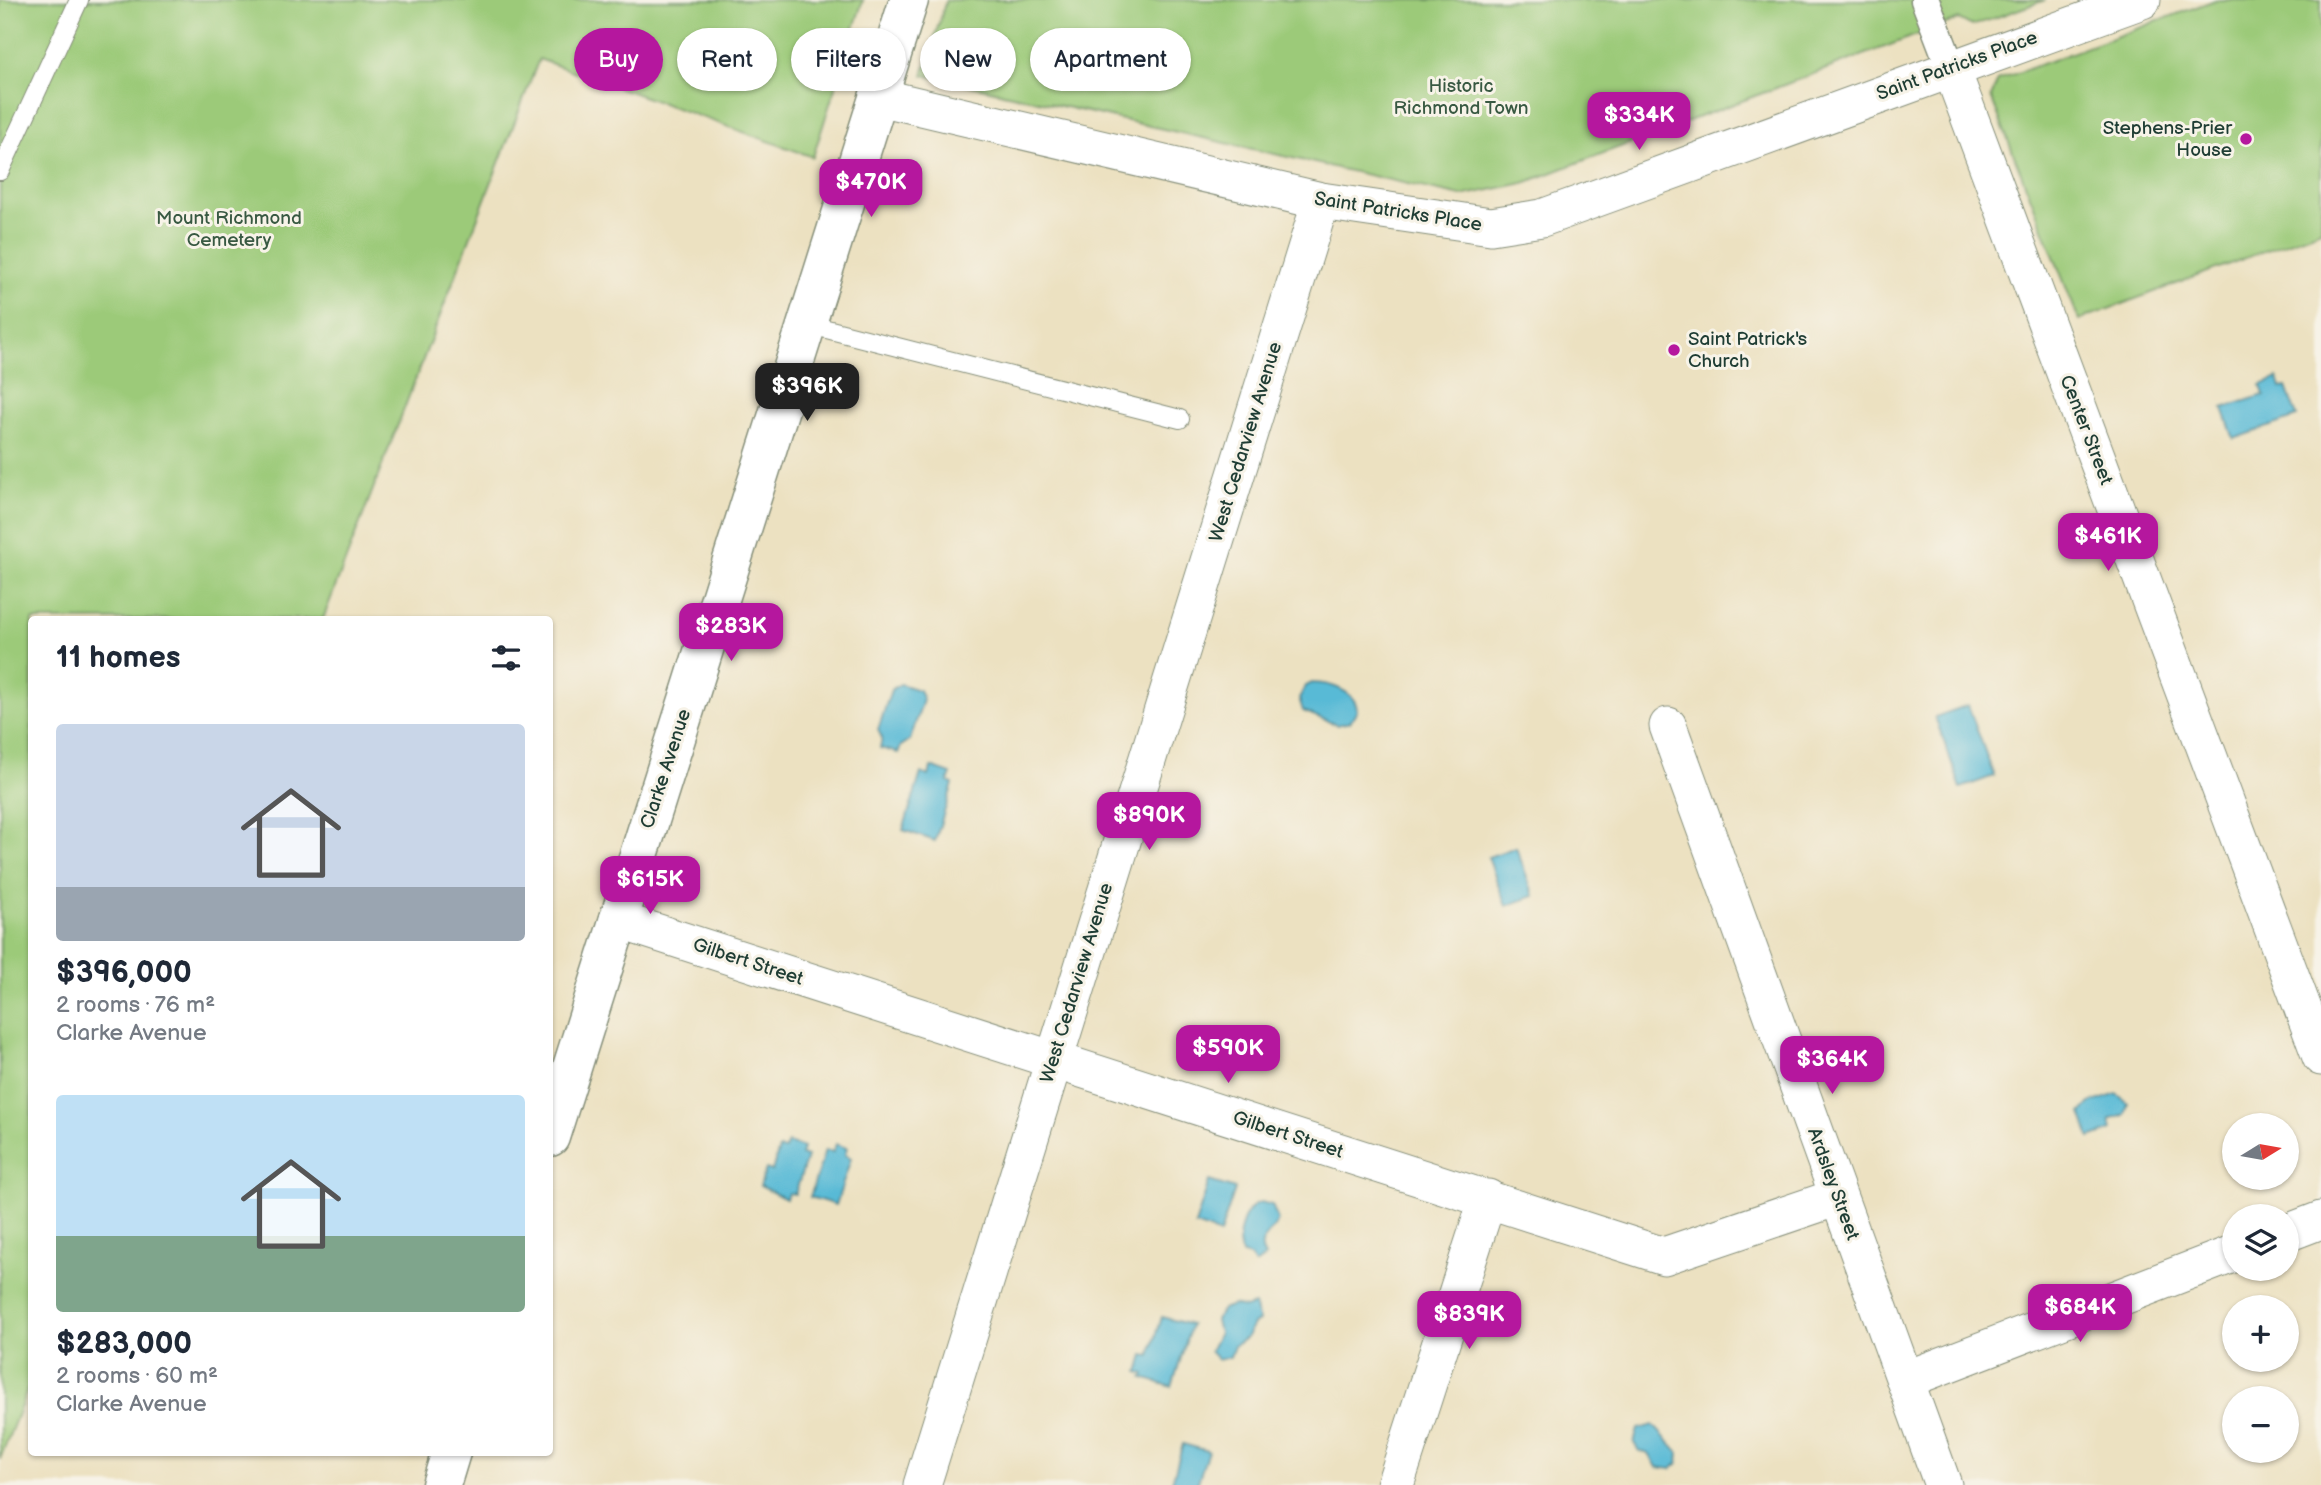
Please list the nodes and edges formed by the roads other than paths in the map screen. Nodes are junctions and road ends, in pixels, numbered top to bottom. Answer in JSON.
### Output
{"nodes":[{"id":1,"x":79,"y":0,"type":"edge"},
{"id":2,"x":909,"y":0,"type":"edge"},
{"id":3,"x":1925,"y":0,"type":"edge"},
{"id":4,"x":2142,"y":0,"type":"edge"},
{"id":5,"x":1951,"y":68,"type":"junction"},
{"id":6,"x":879,"y":97,"type":"junction"},
{"id":7,"x":0,"y":171,"type":"edge"},
{"id":8,"x":1321,"y":201,"type":"junction"},
{"id":9,"x":807,"y":324,"type":"junction"},
{"id":10,"x":1180,"y":419,"type":"dead end"},
{"id":11,"x":1668,"y":726,"type":"dead end"},
{"id":12,"x":618,"y":920,"type":"junction"},
{"id":13,"x":2321,"y":1056,"type":"edge"},
{"id":14,"x":1054,"y":1060,"type":"junction"},
{"id":15,"x":553,"y":1114,"type":"edge"},
{"id":16,"x":1838,"y":1197,"type":"junction"},
{"id":17,"x":1488,"y":1198,"type":"junction"},
{"id":18,"x":2321,"y":1220,"type":"edge"},
{"id":19,"x":2299,"y":1228,"type":"edge"},
{"id":20,"x":2222,"y":1259,"type":"edge"},
{"id":21,"x":1905,"y":1380,"type":"junction"},
{"id":22,"x":450,"y":1456,"type":"edge"},
{"id":23,"x":441,"y":1485,"type":"edge"},
{"id":24,"x":922,"y":1485,"type":"edge"},
{"id":25,"x":1395,"y":1485,"type":"edge"},
{"id":26,"x":1943,"y":1485,"type":"edge"}],
"edges":[{"from":1,"to":7,"type":"lane"},
{"from":2,"to":6,"type":"street","name":"Clarke Avenue"},
{"from":3,"to":5,"type":"street","name":"Center Street"},
{"from":4,"to":5,"type":"street","name":"Saint Patricks Place"},
{"from":5,"to":8,"type":"street","name":"Saint Patricks Place"},
{"from":5,"to":13,"type":"street","name":"Center Street"},
{"from":6,"to":8,"type":"street","name":"Saint Patricks Place"},
{"from":6,"to":9,"type":"street","name":"Clarke Avenue"},
{"from":8,"to":14,"type":"street","name":"West Cedarview Avenue"},
{"from":9,"to":10,"type":"lane"},
{"from":9,"to":12,"type":"street","name":"Clarke Avenue"},
{"from":11,"to":16,"type":"street","name":"Ardsley Street"},
{"from":12,"to":14,"type":"street","name":"Gilbert Street"},
{"from":12,"to":15,"type":"street","name":"Clarke Avenue"},
{"from":14,"to":17,"type":"street","name":"Gilbert Street"},
{"from":14,"to":24,"type":"street","name":"West Cedarview Avenue"},
{"from":16,"to":17,"type":"street","name":"Gilbert Street"},
{"from":16,"to":21,"type":"street","name":"Ardsley Street"},
{"from":17,"to":25,"type":"street"},
{"from":18,"to":19,"type":"street"},
{"from":20,"to":21,"type":"street"},
{"from":21,"to":26,"type":"street","name":"Ardsley Street"},
{"from":22,"to":23,"type":"street"}]}
